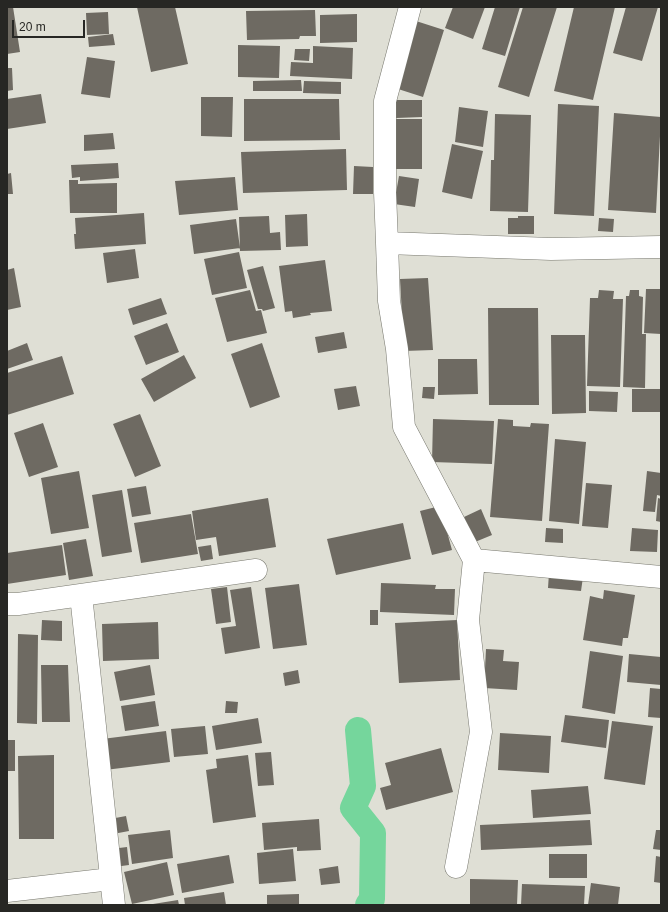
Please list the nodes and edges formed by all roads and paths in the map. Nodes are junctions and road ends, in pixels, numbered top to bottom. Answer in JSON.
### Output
{"nodes":[{"id":1,"x":410,"y":7,"type":"edge"},
{"id":2,"x":387,"y":243,"type":"junction"},
{"id":3,"x":661,"y":248,"type":"edge"},
{"id":4,"x":474,"y":560,"type":"junction"},
{"id":5,"x":256,"y":570,"type":"dead end"},
{"id":6,"x":661,"y":577,"type":"edge"},
{"id":7,"x":81,"y":595,"type":"junction"},
{"id":8,"x":7,"y":604,"type":"edge"},
{"id":9,"x":456,"y":867,"type":"dead end"},
{"id":10,"x":111,"y":879,"type":"junction"},
{"id":11,"x":7,"y":891,"type":"edge"},
{"id":12,"x":114,"y":905,"type":"edge"}],
"edges":[{"from":1,"to":2,"type":"street"},
{"from":2,"to":3,"type":"street"},
{"from":2,"to":4,"type":"street"},
{"from":4,"to":6,"type":"street"},
{"from":4,"to":9,"type":"street"},
{"from":5,"to":7,"type":"street"},
{"from":7,"to":8,"type":"street"},
{"from":7,"to":10,"type":"street"},
{"from":10,"to":11,"type":"street"},
{"from":10,"to":12,"type":"street"}]}
